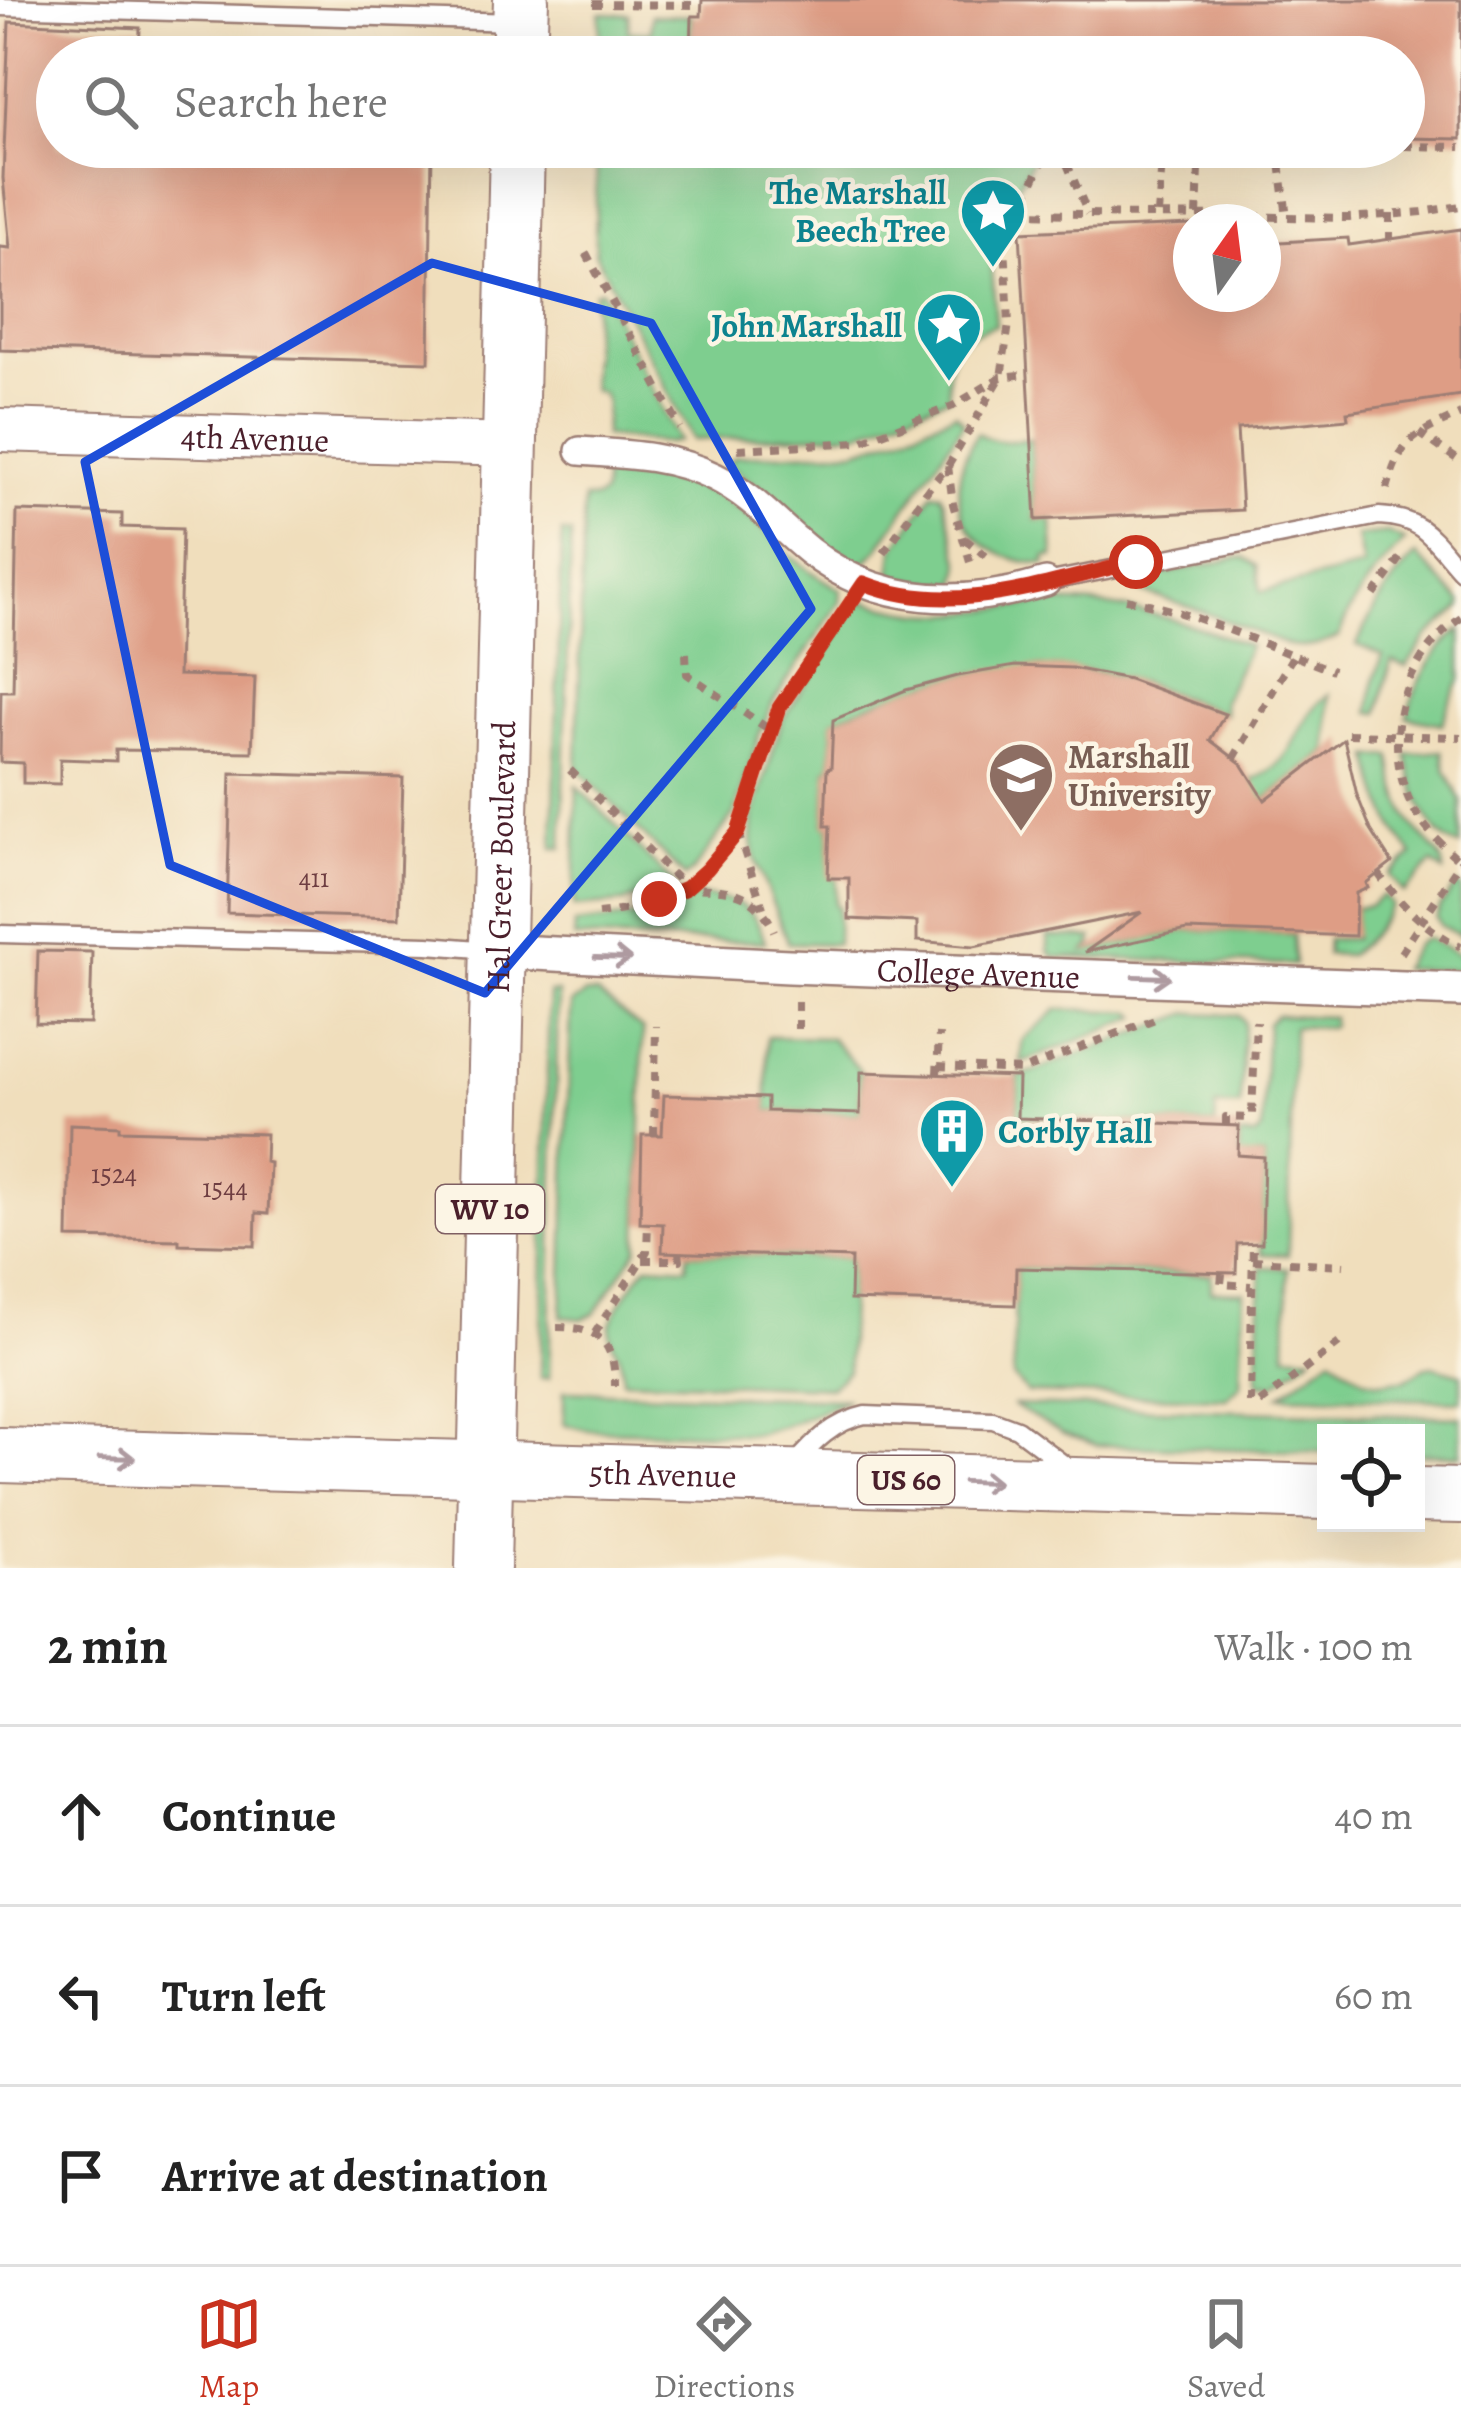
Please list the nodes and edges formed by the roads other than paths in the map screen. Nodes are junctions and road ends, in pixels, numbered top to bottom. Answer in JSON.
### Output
{"nodes":[{"id":1,"x":91,"y":4,"type":"edge"},
{"id":2,"x":0,"y":7,"type":"edge"},
{"id":3,"x":520,"y":26,"type":"edge"},
{"id":4,"x":517,"y":168,"type":"edge"},
{"id":5,"x":0,"y":430,"type":"edge"},
{"id":6,"x":511,"y":445,"type":"junction"},
{"id":7,"x":580,"y":452,"type":"dead end"},
{"id":8,"x":1461,"y":571,"type":"edge"},
{"id":9,"x":1046,"y":582,"type":"joint"},
{"id":10,"x":0,"y":934,"type":"edge"},
{"id":11,"x":496,"y":951,"type":"junction"},
{"id":12,"x":1461,"y":990,"type":"edge"},
{"id":13,"x":0,"y":1455,"type":"edge"},
{"id":14,"x":486,"y":1467,"type":"junction"},
{"id":15,"x":1317,"y":1492,"type":"edge"},
{"id":16,"x":1425,"y":1495,"type":"edge"},
{"id":17,"x":1461,"y":1496,"type":"edge"},
{"id":18,"x":483,"y":1568,"type":"edge"}],
"edges":[{"from":1,"to":2,"type":"lane"},
{"from":1,"to":3,"type":"lane"},
{"from":4,"to":6,"type":"main road","name":"Hal Greer Boulevard","number":"WV 10"},
{"from":5,"to":6,"type":"street","name":"4th Avenue"},
{"from":6,"to":11,"type":"main road","name":"Hal Greer Boulevard","number":"WV 10"},
{"from":7,"to":9,"type":"street"},
{"from":8,"to":9,"type":"lane"},
{"from":10,"to":11,"type":"lane"},
{"from":11,"to":12,"type":"street","name":"College Avenue","one_way":true},
{"from":11,"to":14,"type":"main road","name":"Hal Greer Boulevard","number":"WV 10"},
{"from":13,"to":14,"type":"main road","name":"5th Avenue","number":"US 60","one_way":true},
{"from":14,"to":15,"type":"main road","name":"5th Avenue","number":"US 60","one_way":true},
{"from":14,"to":18,"type":"main road","name":"Hal Greer Boulevard","number":"WV 10"},
{"from":16,"to":17,"type":"main road"}]}
